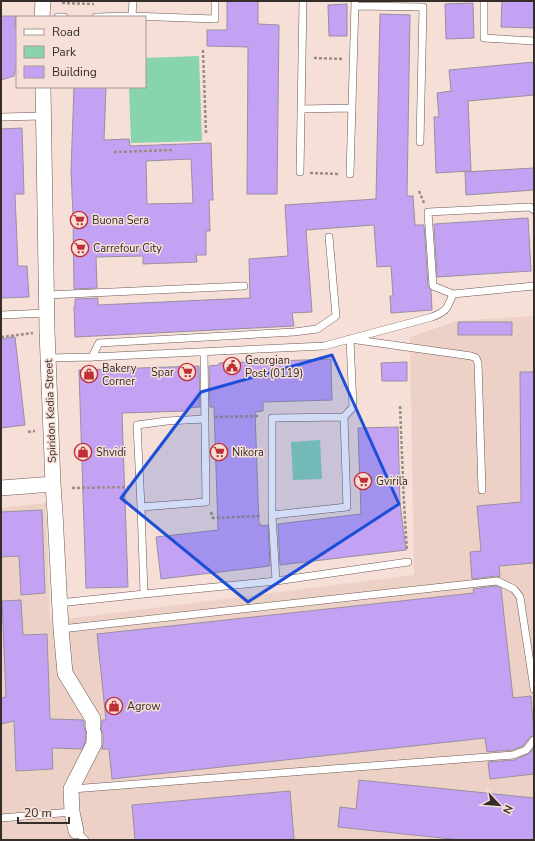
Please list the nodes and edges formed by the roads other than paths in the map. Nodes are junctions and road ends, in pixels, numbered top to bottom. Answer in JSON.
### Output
{"nodes":[{"id":1,"x":43,"y":1,"type":"edge"},
{"id":2,"x":133,"y":1,"type":"edge"},
{"id":3,"x":215,"y":1,"type":"edge"},
{"id":4,"x":303,"y":1,"type":"edge"},
{"id":5,"x":484,"y":1,"type":"edge"},
{"id":6,"x":355,"y":3,"type":"edge"},
{"id":7,"x":42,"y":16,"type":"edge"},
{"id":8,"x":132,"y":16,"type":"edge"},
{"id":9,"x":146,"y":17,"type":"edge"},
{"id":10,"x":534,"y":41,"type":"edge"},
{"id":11,"x":43,"y":88,"type":"edge"},
{"id":12,"x":352,"y":108,"type":"junction"},
{"id":13,"x":301,"y":109,"type":"junction"},
{"id":14,"x":43,"y":116,"type":"junction"},
{"id":15,"x":1,"y":117,"type":"edge"},
{"id":16,"x":420,"y":142,"type":"dead end"},
{"id":17,"x":300,"y":172,"type":"road end"},
{"id":18,"x":350,"y":174,"type":"road end"},
{"id":19,"x":534,"y":210,"type":"edge"},
{"id":20,"x":329,"y":237,"type":"dead end"},
{"id":21,"x":244,"y":286,"type":"dead end"},
{"id":22,"x":534,"y":286,"type":"edge"},
{"id":23,"x":453,"y":294,"type":"junction"},
{"id":24,"x":46,"y":295,"type":"junction"},
{"id":25,"x":47,"y":313,"type":"junction"},
{"id":26,"x":1,"y":315,"type":"edge"},
{"id":27,"x":350,"y":339,"type":"junction"},
{"id":28,"x":204,"y":352,"type":"junction"},
{"id":29,"x":92,"y":357,"type":"junction"},
{"id":30,"x":48,"y":358,"type":"junction"},
{"id":31,"x":344,"y":417,"type":"junction"},
{"id":32,"x":205,"y":418,"type":"junction"},
{"id":33,"x":53,"y":484,"type":"junction"},
{"id":34,"x":1,"y":488,"type":"edge"},
{"id":35,"x":482,"y":490,"type":"dead end"},
{"id":36,"x":141,"y":507,"type":"junction"},
{"id":37,"x":272,"y":515,"type":"junction"},
{"id":38,"x":408,"y":562,"type":"road end"},
{"id":39,"x":276,"y":581,"type":"junction"},
{"id":40,"x":144,"y":594,"type":"junction"},
{"id":41,"x":60,"y":602,"type":"junction"},
{"id":42,"x":61,"y":629,"type":"junction"},
{"id":43,"x":534,"y":689,"type":"edge"},
{"id":44,"x":534,"y":740,"type":"edge"},
{"id":45,"x":71,"y":789,"type":"junction"},
{"id":46,"x":72,"y":812,"type":"junction"},
{"id":47,"x":1,"y":818,"type":"edge"},
{"id":48,"x":80,"y":835,"type":"edge"}],
"edges":[{"from":1,"to":7,"type":"street"},
{"from":2,"to":8,"type":"lane"},
{"from":3,"to":9,"type":"lane"},
{"from":4,"to":13,"type":"lane"},
{"from":5,"to":10,"type":"lane"},
{"from":6,"to":12,"type":"lane"},
{"from":6,"to":16,"type":"lane"},
{"from":11,"to":14,"type":"street","name":"Spiridon Kedia Street"},
{"from":12,"to":13,"type":"lane"},
{"from":12,"to":18,"type":"lane"},
{"from":13,"to":17,"type":"lane"},
{"from":14,"to":15,"type":"lane"},
{"from":14,"to":24,"type":"street","name":"Spiridon Kedia Street"},
{"from":19,"to":23,"type":"lane"},
{"from":20,"to":29,"type":"lane"},
{"from":21,"to":24,"type":"lane"},
{"from":22,"to":23,"type":"lane"},
{"from":23,"to":27,"type":"lane"},
{"from":24,"to":25,"type":"street","name":"Spiridon Kedia Street"},
{"from":25,"to":26,"type":"lane"},
{"from":25,"to":30,"type":"street","name":"Spiridon Kedia Street"},
{"from":27,"to":28,"type":"lane"},
{"from":27,"to":31,"type":"lane"},
{"from":27,"to":35,"type":"lane"},
{"from":28,"to":29,"type":"lane"},
{"from":28,"to":32,"type":"lane"},
{"from":29,"to":30,"type":"lane"},
{"from":30,"to":33,"type":"street","name":"Spiridon Kedia Street"},
{"from":31,"to":37,"type":"lane"},
{"from":31,"to":37,"type":"lane"},
{"from":32,"to":36,"type":"lane"},
{"from":32,"to":36,"type":"lane"},
{"from":33,"to":34,"type":"street"},
{"from":33,"to":41,"type":"street","name":"Spiridon Kedia Street"},
{"from":36,"to":40,"type":"lane"},
{"from":37,"to":39,"type":"lane"},
{"from":38,"to":39,"type":"lane"},
{"from":39,"to":40,"type":"lane"},
{"from":40,"to":41,"type":"lane"},
{"from":41,"to":42,"type":"street","name":"Spiridon Kedia Street"},
{"from":42,"to":43,"type":"lane"},
{"from":42,"to":45,"type":"street","name":"Spiridon Kedia Street"},
{"from":44,"to":45,"type":"lane"},
{"from":45,"to":46,"type":"street","name":"Spiridon Kedia Street"},
{"from":46,"to":47,"type":"lane"},
{"from":46,"to":48,"type":"street","name":"Spiridon Kedia Street"}]}
